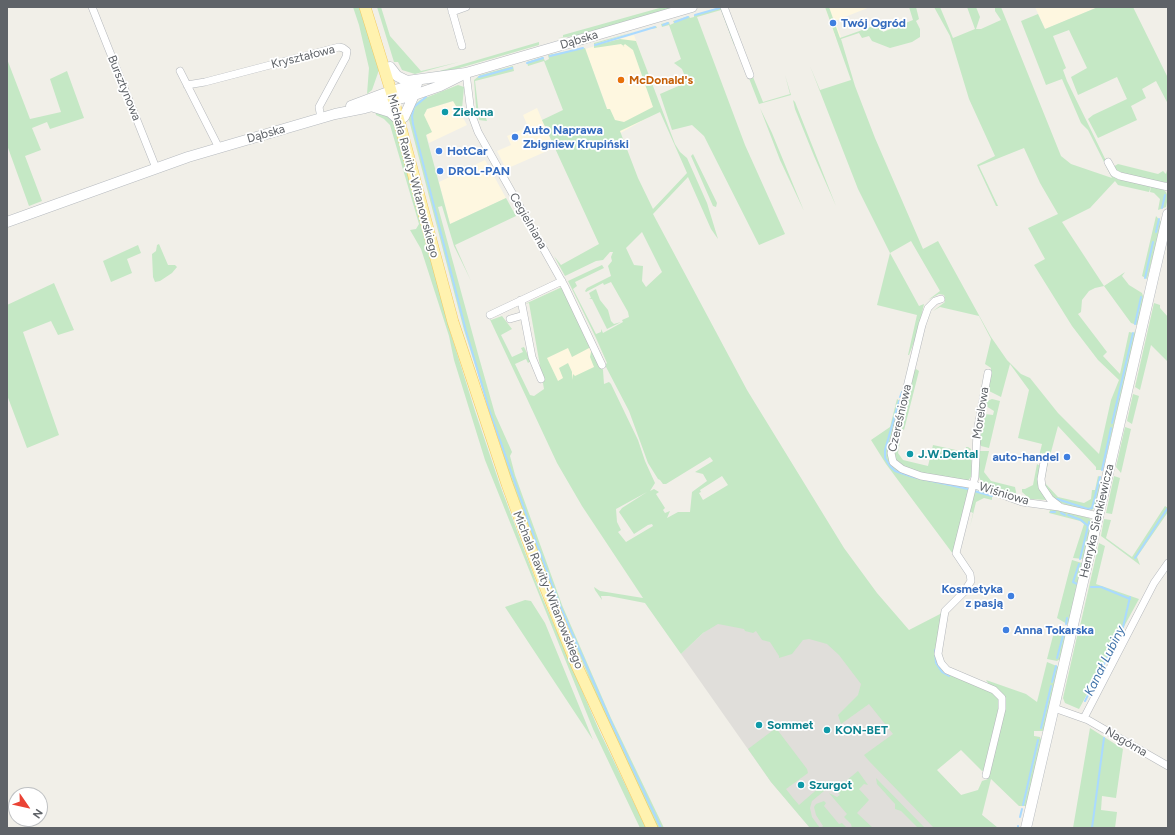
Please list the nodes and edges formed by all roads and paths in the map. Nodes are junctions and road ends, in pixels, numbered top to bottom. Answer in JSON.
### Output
{"nodes":[{"id":1,"x":92,"y":7,"type":"edge"},
{"id":2,"x":365,"y":7,"type":"edge"},
{"id":3,"x":372,"y":7,"type":"edge"},
{"id":4,"x":466,"y":7,"type":"edge"},
{"id":5,"x":692,"y":7,"type":"edge"},
{"id":6,"x":724,"y":7,"type":"edge"},
{"id":7,"x":451,"y":9,"type":"edge"},
{"id":8,"x":462,"y":46,"type":"dead end"},
{"id":9,"x":390,"y":67,"type":"junction"},
{"id":10,"x":180,"y":71,"type":"dead end"},
{"id":11,"x":466,"y":74,"type":"junction"},
{"id":12,"x":750,"y":75,"type":"dead end"},
{"id":13,"x":442,"y":77,"type":"junction"},
{"id":14,"x":187,"y":85,"type":"junction"},
{"id":15,"x":395,"y":95,"type":"junction"},
{"id":16,"x":414,"y":95,"type":"junction"},
{"id":17,"x":372,"y":106,"type":"junction"},
{"id":18,"x":335,"y":114,"type":"junction"},
{"id":19,"x":321,"y":118,"type":"junction"},
{"id":20,"x":401,"y":118,"type":"junction"},
{"id":21,"x":219,"y":148,"type":"junction"},
{"id":22,"x":1110,"y":165,"type":"dead end"},
{"id":23,"x":156,"y":168,"type":"junction"},
{"id":24,"x":1168,"y":187,"type":"edge"},
{"id":25,"x":1168,"y":214,"type":"edge"},
{"id":26,"x":7,"y":222,"type":"edge"},
{"id":27,"x":562,"y":280,"type":"junction"},
{"id":28,"x":941,"y":299,"type":"dead end"},
{"id":29,"x":521,"y":300,"type":"junction"},
{"id":30,"x":490,"y":315,"type":"dead end"},
{"id":31,"x":524,"y":315,"type":"junction"},
{"id":32,"x":510,"y":320,"type":"dead end"},
{"id":33,"x":602,"y":365,"type":"dead end"},
{"id":34,"x":988,"y":373,"type":"dead end"},
{"id":35,"x":541,"y":379,"type":"dead end"},
{"id":36,"x":1044,"y":462,"type":"dead end"},
{"id":37,"x":975,"y":477,"type":"junction"},
{"id":38,"x":973,"y":485,"type":"junction"},
{"id":39,"x":983,"y":488,"type":"junction"},
{"id":40,"x":1059,"y":507,"type":"junction"},
{"id":41,"x":1098,"y":516,"type":"junction"},
{"id":42,"x":1168,"y":563,"type":"edge"},
{"id":43,"x":1054,"y":708,"type":"junction"},
{"id":44,"x":1084,"y":718,"type":"junction"},
{"id":45,"x":1168,"y":766,"type":"edge"},
{"id":46,"x":986,"y":775,"type":"dead end"},
{"id":47,"x":652,"y":828,"type":"edge"},
{"id":48,"x":1026,"y":828,"type":"edge"}],
"edges":[{"from":1,"to":23,"type":"street","name":"Bursztynowa"},
{"from":2,"to":15,"type":"main road","name":"Michała Rawity-Witanowskiego"},
{"from":3,"to":9,"type":"main road","name":"Michała Rawity-Witanowskiego"},
{"from":4,"to":7,"type":"street"},
{"from":5,"to":11,"type":"street","name":"Dąbska"},
{"from":6,"to":12,"type":"street"},
{"from":7,"to":8,"type":"street"},
{"from":9,"to":13,"type":"street","name":"Dąbska"},
{"from":9,"to":15,"type":"main road","name":"Michała Rawity-Witanowskiego"},
{"from":10,"to":14,"type":"street"},
{"from":11,"to":13,"type":"street","name":"Dąbska"},
{"from":11,"to":16,"type":"street","name":"Dąbska"},
{"from":11,"to":27,"type":"street","name":"Cegielniana"},
{"from":13,"to":15,"type":"street","name":"Dąbska"},
{"from":14,"to":19,"type":"street","name":"Kryształowa"},
{"from":14,"to":21,"type":"street"},
{"from":15,"to":16,"type":"street","name":"Dąbska"},
{"from":15,"to":17,"type":"street","name":"Dąbska"},
{"from":15,"to":18,"type":"street","name":"Dąbska"},
{"from":15,"to":20,"type":"main road","name":"Michała Rawity-Witanowskiego"},
{"from":16,"to":20,"type":"street"},
{"from":17,"to":18,"type":"street","name":"Dąbska"},
{"from":17,"to":20,"type":"street"},
{"from":18,"to":19,"type":"street","name":"Dąbska"},
{"from":19,"to":21,"type":"street","name":"Dąbska"},
{"from":20,"to":47,"type":"main road","name":"Michała Rawity-Witanowskiego"},
{"from":21,"to":23,"type":"street","name":"Dąbska"},
{"from":22,"to":24,"type":"street"},
{"from":23,"to":26,"type":"street","name":"Dąbska"},
{"from":25,"to":41,"type":"street","name":"Henryka Sienkiewicza"},
{"from":27,"to":29,"type":"street"},
{"from":27,"to":33,"type":"street","name":"Cegielniana"},
{"from":28,"to":38,"type":"street","name":"Czereśniowa"},
{"from":29,"to":30,"type":"street"},
{"from":29,"to":31,"type":"street"},
{"from":31,"to":32,"type":"street"},
{"from":31,"to":35,"type":"street"},
{"from":34,"to":37,"type":"street","name":"Morelowa"},
{"from":36,"to":40,"type":"street","name":"Wiśniowa"},
{"from":37,"to":38,"type":"street","name":"Morelowa"},
{"from":37,"to":39,"type":"street"},
{"from":38,"to":39,"type":"street","name":"Wiśniowa"},
{"from":38,"to":46,"type":"street","name":"Morelowa"},
{"from":39,"to":40,"type":"street","name":"Wiśniowa"},
{"from":40,"to":41,"type":"street","name":"Wiśniowa"},
{"from":41,"to":43,"type":"street","name":"Henryka Sienkiewicza"},
{"from":42,"to":44,"type":"street"},
{"from":43,"to":44,"type":"street","name":"Nagórna"},
{"from":43,"to":48,"type":"street","name":"Henryka Sienkiewicza"},
{"from":44,"to":45,"type":"street","name":"Nagórna"}]}
